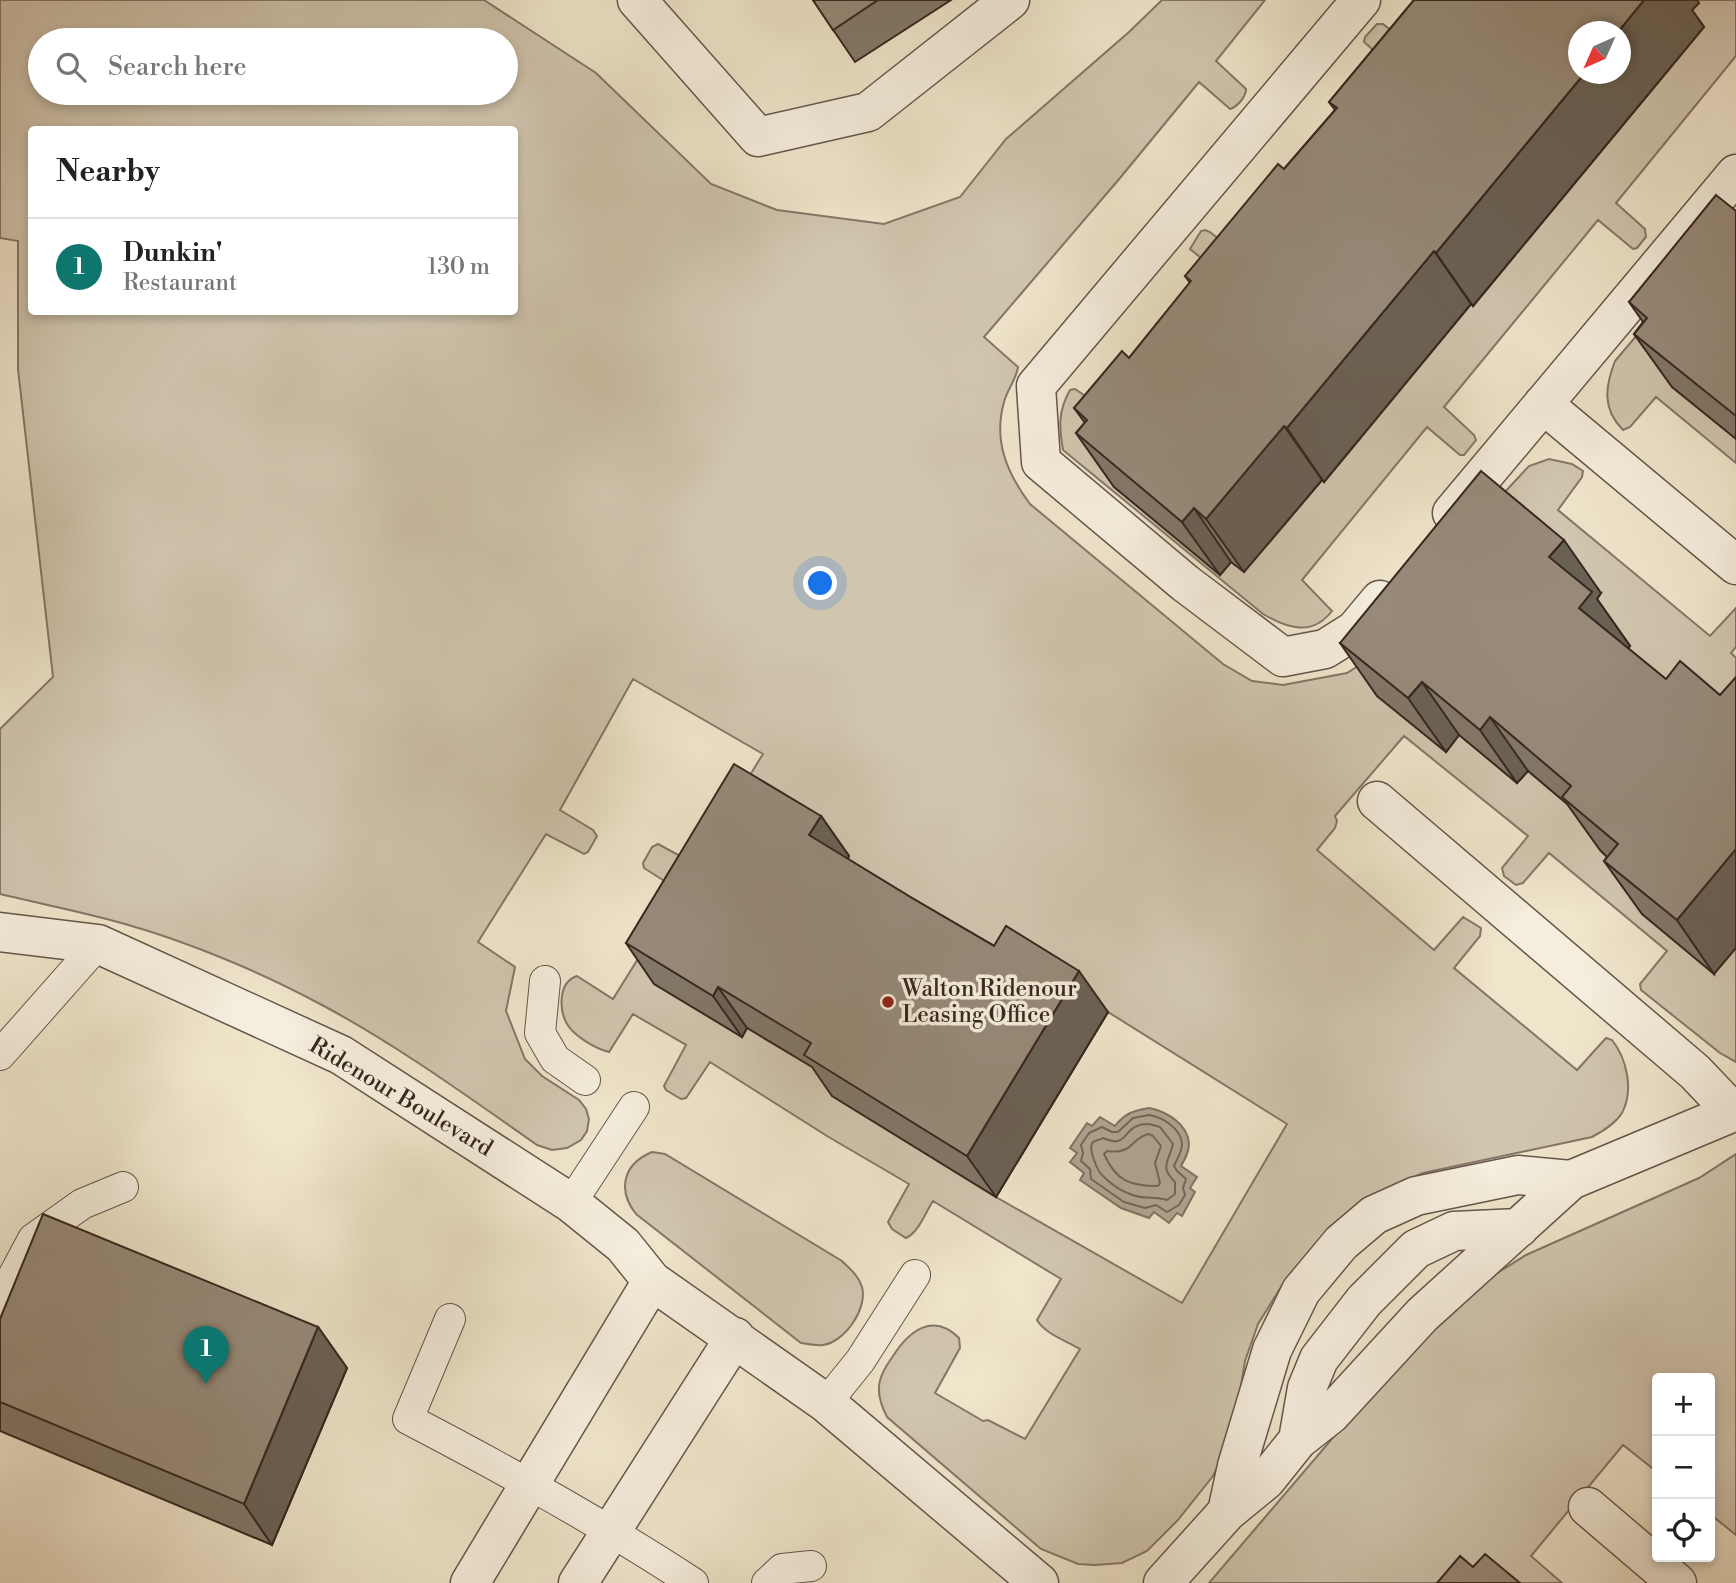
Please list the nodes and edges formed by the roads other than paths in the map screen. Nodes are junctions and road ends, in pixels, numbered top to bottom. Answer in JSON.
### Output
{"nodes":[{"id":1,"x":636,"y":0,"type":"edge"},
{"id":2,"x":1010,"y":0,"type":"edge"},
{"id":3,"x":1361,"y":0,"type":"edge"},
{"id":4,"x":1736,"y":174,"type":"edge"},
{"id":5,"x":1543,"y":404,"type":"junction"},
{"id":6,"x":1427,"y":544,"type":"edge"},
{"id":7,"x":1736,"y":565,"type":"edge"},
{"id":8,"x":1400,"y":576,"type":"edge"},
{"id":9,"x":1377,"y":801,"type":"dead end"},
{"id":10,"x":0,"y":932,"type":"edge"},
{"id":11,"x":98,"y":944,"type":"junction"},
{"id":12,"x":545,"y":981,"type":"dead end"},
{"id":13,"x":0,"y":1055,"type":"edge"},
{"id":14,"x":585,"y":1080,"type":"dead end"},
{"id":15,"x":634,"y":1107,"type":"dead end"},
{"id":16,"x":1734,"y":1111,"type":"edge"},
{"id":17,"x":1571,"y":1180,"type":"junction"},
{"id":18,"x":123,"y":1187,"type":"dead end"},
{"id":19,"x":571,"y":1203,"type":"junction"},
{"id":20,"x":1519,"y":1228,"type":"junction"},
{"id":21,"x":915,"y":1275,"type":"dead end"},
{"id":22,"x":652,"y":1281,"type":"junction"},
{"id":23,"x":0,"y":1301,"type":"edge"},
{"id":24,"x":450,"y":1319,"type":"dead end"},
{"id":25,"x":735,"y":1337,"type":"junction"},
{"id":26,"x":826,"y":1403,"type":"junction"},
{"id":27,"x":1298,"y":1440,"type":"junction"},
{"id":28,"x":529,"y":1482,"type":"junction"},
{"id":29,"x":1588,"y":1507,"type":"dead end"},
{"id":30,"x":1227,"y":1511,"type":"junction"},
{"id":31,"x":611,"y":1530,"type":"junction"},
{"id":32,"x":811,"y":1566,"type":"dead end"},
{"id":33,"x":470,"y":1583,"type":"edge"},
{"id":34,"x":578,"y":1583,"type":"edge"},
{"id":35,"x":693,"y":1583,"type":"edge"},
{"id":36,"x":767,"y":1583,"type":"edge"},
{"id":37,"x":1039,"y":1583,"type":"edge"},
{"id":38,"x":1163,"y":1583,"type":"edge"},
{"id":39,"x":1676,"y":1583,"type":"edge"}],
"edges":[{"from":1,"to":2,"type":"street"},
{"from":3,"to":8,"type":"street"},
{"from":4,"to":5,"type":"street"},
{"from":5,"to":6,"type":"street"},
{"from":5,"to":7,"type":"street"},
{"from":9,"to":16,"type":"street"},
{"from":10,"to":11,"type":"street","name":"Ridenour Boulevard"},
{"from":11,"to":13,"type":"lane"},
{"from":11,"to":19,"type":"street","name":"Ridenour Boulevard"},
{"from":12,"to":14,"type":"lane"},
{"from":15,"to":19,"type":"lane"},
{"from":16,"to":17,"type":"street"},
{"from":17,"to":20,"type":"street"},
{"from":17,"to":30,"type":"street"},
{"from":18,"to":23,"type":"lane"},
{"from":19,"to":22,"type":"street","name":"Ridenour Boulevard"},
{"from":20,"to":27,"type":"street"},
{"from":20,"to":27,"type":"street"},
{"from":21,"to":26,"type":"lane"},
{"from":22,"to":25,"type":"street","name":"Ridenour Boulevard"},
{"from":22,"to":28,"type":"street"},
{"from":24,"to":28,"type":"lane"},
{"from":25,"to":26,"type":"street","name":"Ridenour Boulevard"},
{"from":25,"to":31,"type":"street"},
{"from":26,"to":37,"type":"street","name":"Ridenour Boulevard"},
{"from":27,"to":30,"type":"street"},
{"from":28,"to":31,"type":"lane"},
{"from":28,"to":33,"type":"street"},
{"from":29,"to":39,"type":"street"},
{"from":30,"to":38,"type":"street"},
{"from":31,"to":34,"type":"street"},
{"from":31,"to":35,"type":"lane"},
{"from":32,"to":36,"type":"lane"}]}
